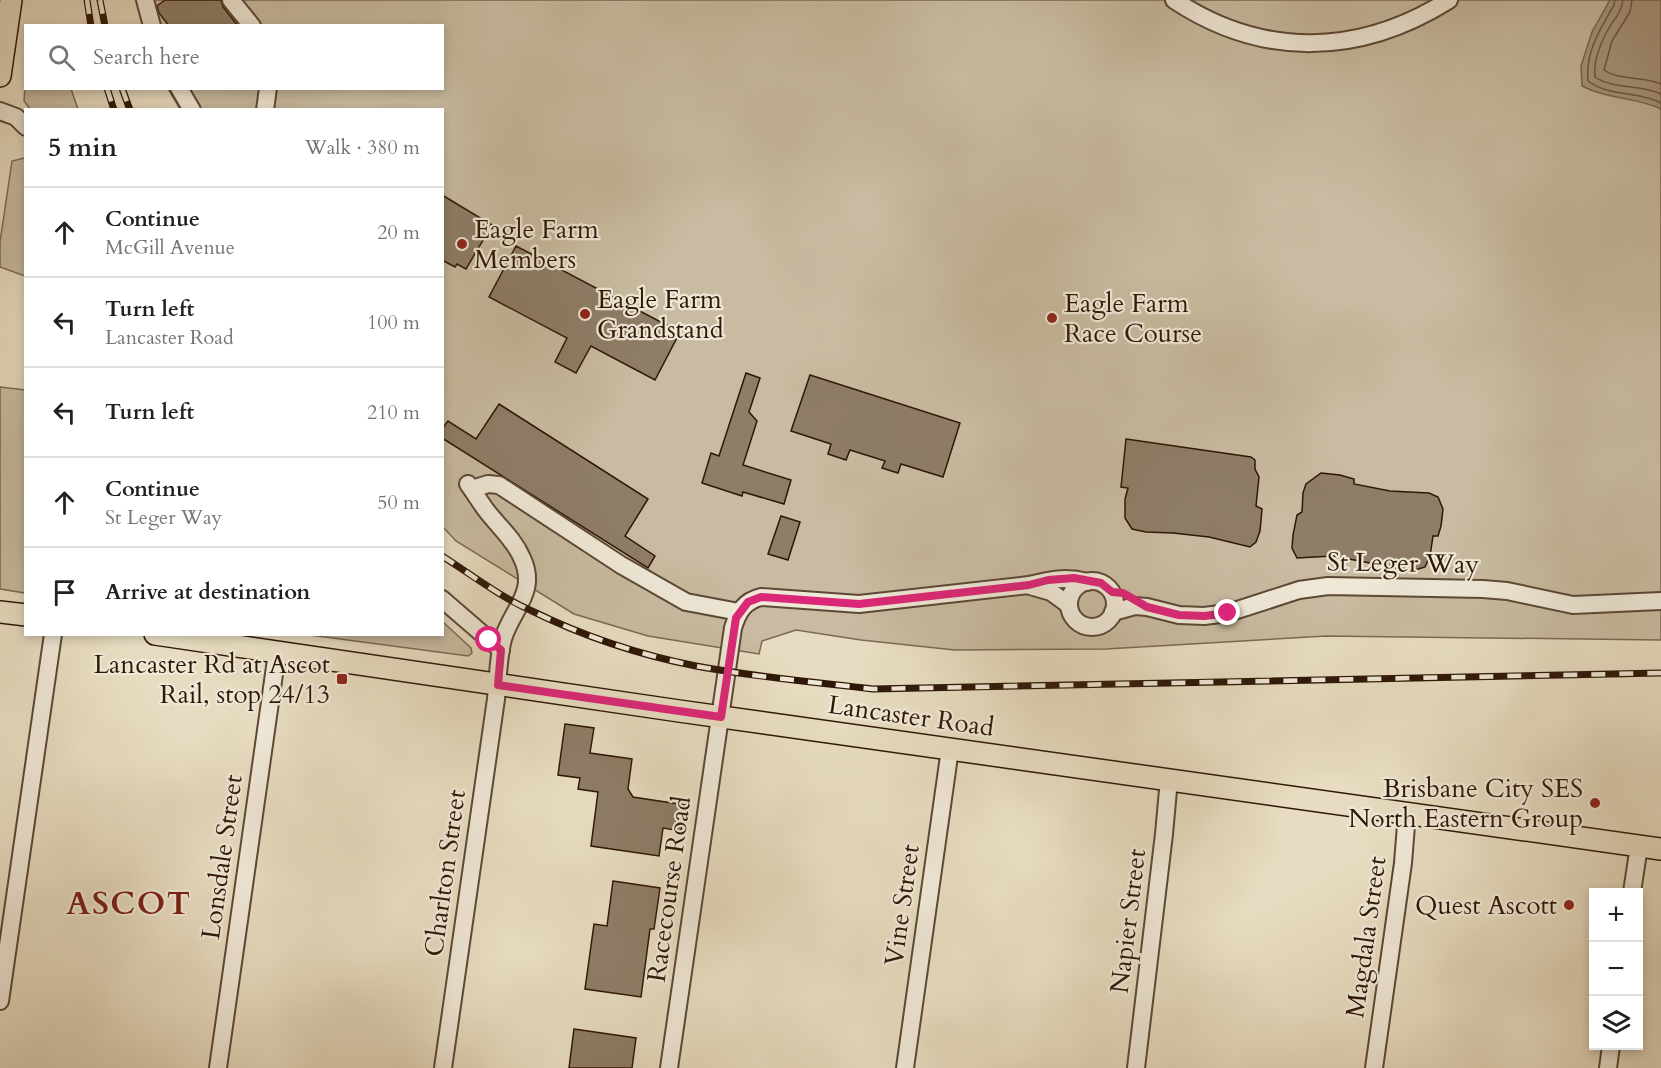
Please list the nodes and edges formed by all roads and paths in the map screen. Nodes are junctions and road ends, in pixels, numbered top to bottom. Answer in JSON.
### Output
{"nodes":[{"id":1,"x":11,"y":0,"type":"edge"},
{"id":2,"x":145,"y":0,"type":"edge"},
{"id":3,"x":231,"y":0,"type":"edge"},
{"id":4,"x":1174,"y":0,"type":"edge"},
{"id":5,"x":1449,"y":0,"type":"edge"},
{"id":6,"x":151,"y":24,"type":"edge"},
{"id":7,"x":250,"y":24,"type":"edge"},
{"id":8,"x":0,"y":76,"type":"edge"},
{"id":9,"x":180,"y":90,"type":"edge"},
{"id":10,"x":268,"y":90,"type":"edge"},
{"id":11,"x":191,"y":108,"type":"edge"},
{"id":12,"x":265,"y":108,"type":"edge"},
{"id":13,"x":0,"y":111,"type":"edge"},
{"id":14,"x":24,"y":125,"type":"edge"},
{"id":15,"x":1087,"y":582,"type":"junction"},
{"id":16,"x":1029,"y":585,"type":"junction"},
{"id":17,"x":1112,"y":592,"type":"junction"},
{"id":18,"x":444,"y":601,"type":"edge"},
{"id":19,"x":1661,"y":601,"type":"edge"},
{"id":20,"x":1069,"y":605,"type":"junction"},
{"id":21,"x":1147,"y":607,"type":"junction"},
{"id":22,"x":0,"y":612,"type":"edge"},
{"id":23,"x":739,"y":612,"type":"junction"},
{"id":24,"x":1113,"y":612,"type":"junction"},
{"id":25,"x":24,"y":615,"type":"edge"},
{"id":26,"x":53,"y":636,"type":"edge"},
{"id":27,"x":168,"y":636,"type":"edge"},
{"id":28,"x":501,"y":650,"type":"junction"},
{"id":29,"x":277,"y":653,"type":"junction"},
{"id":30,"x":498,"y":685,"type":"junction"},
{"id":31,"x":721,"y":717,"type":"junction"},
{"id":32,"x":950,"y":749,"type":"junction"},
{"id":33,"x":1169,"y":779,"type":"junction"},
{"id":34,"x":1407,"y":813,"type":"junction"},
{"id":35,"x":1638,"y":846,"type":"junction"},
{"id":36,"x":1661,"y":849,"type":"edge"},
{"id":37,"x":1633,"y":888,"type":"edge"},
{"id":38,"x":0,"y":1001,"type":"edge"},
{"id":39,"x":1610,"y":1050,"type":"edge"},
{"id":40,"x":218,"y":1068,"type":"edge"},
{"id":41,"x":443,"y":1068,"type":"edge"},
{"id":42,"x":669,"y":1068,"type":"edge"},
{"id":43,"x":905,"y":1068,"type":"edge"},
{"id":44,"x":1136,"y":1068,"type":"edge"},
{"id":45,"x":1374,"y":1068,"type":"edge"},
{"id":46,"x":1608,"y":1068,"type":"edge"}],
"edges":[{"from":1,"to":8,"type":"main road"},
{"from":2,"to":6,"type":"street"},
{"from":3,"to":7,"type":"street"},
{"from":4,"to":5,"type":"street"},
{"from":9,"to":11,"type":"street"},
{"from":10,"to":12,"type":"street"},
{"from":13,"to":14,"type":"street"},
{"from":15,"to":16,"type":"street"},
{"from":15,"to":17,"type":"street"},
{"from":15,"to":20,"type":"street"},
{"from":16,"to":20,"type":"street"},
{"from":16,"to":23,"type":"street"},
{"from":17,"to":21,"type":"street","name":"St Leger Way"},
{"from":17,"to":24,"type":"street"},
{"from":18,"to":28,"type":"street"},
{"from":19,"to":21,"type":"street","name":"St Leger Way"},
{"from":20,"to":24,"type":"street"},
{"from":21,"to":24,"type":"street","name":"St Leger Way"},
{"from":22,"to":25,"type":"main road"},
{"from":23,"to":28,"type":"street","name":"Charlton Street"},
{"from":23,"to":31,"type":"street","name":"Racecourse Road"},
{"from":26,"to":38,"type":"street"},
{"from":27,"to":29,"type":"main road","name":"Lancaster Road"},
{"from":28,"to":30,"type":"street","name":"Charlton Street"},
{"from":29,"to":30,"type":"main road","name":"Lancaster Road"},
{"from":29,"to":40,"type":"street","name":"Lonsdale Street"},
{"from":30,"to":31,"type":"main road","name":"Lancaster Road"},
{"from":30,"to":41,"type":"street","name":"Charlton Street"},
{"from":31,"to":32,"type":"main road","name":"Lancaster Road"},
{"from":31,"to":42,"type":"street","name":"Racecourse Road"},
{"from":32,"to":33,"type":"main road","name":"Lancaster Road"},
{"from":32,"to":43,"type":"street","name":"Vine Street"},
{"from":33,"to":34,"type":"main road","name":"Lancaster Road"},
{"from":33,"to":44,"type":"street","name":"Napier Street"},
{"from":34,"to":35,"type":"main road","name":"Lancaster Road"},
{"from":34,"to":45,"type":"street","name":"Magdala Street"},
{"from":35,"to":36,"type":"main road","name":"Lancaster Road"},
{"from":35,"to":37,"type":"street"},
{"from":39,"to":46,"type":"street"}]}
